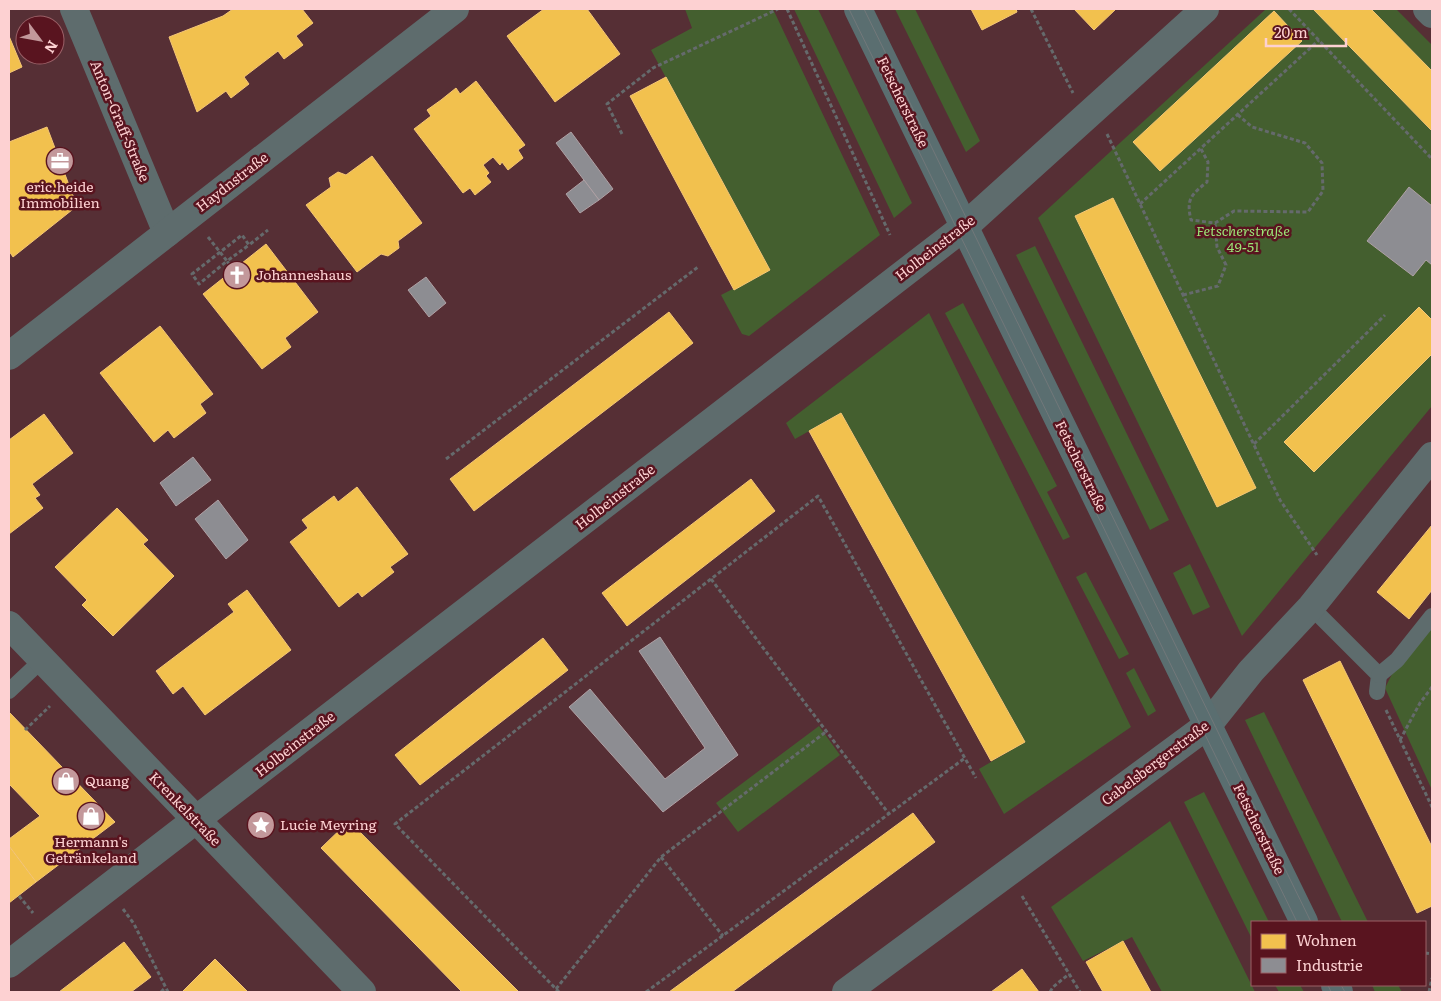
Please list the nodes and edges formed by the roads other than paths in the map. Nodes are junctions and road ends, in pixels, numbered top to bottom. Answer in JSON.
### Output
{"nodes":[{"id":1,"x":74,"y":9,"type":"edge"},
{"id":2,"x":455,"y":9,"type":"edge"},
{"id":3,"x":858,"y":9,"type":"edge"},
{"id":4,"x":1205,"y":9,"type":"edge"},
{"id":5,"x":1428,"y":9,"type":"edge"},
{"id":6,"x":1432,"y":14,"type":"edge"},
{"id":7,"x":964,"y":227,"type":"junction"},
{"id":8,"x":167,"y":233,"type":"junction"},
{"id":9,"x":9,"y":356,"type":"edge"},
{"id":10,"x":1432,"y":456,"type":"edge"},
{"id":11,"x":1311,"y":607,"type":"junction"},
{"id":12,"x":1432,"y":616,"type":"edge"},
{"id":13,"x":9,"y":625,"type":"edge"},
{"id":14,"x":42,"y":660,"type":"junction"},
{"id":15,"x":1379,"y":675,"type":"junction"},
{"id":16,"x":9,"y":691,"type":"edge"},
{"id":17,"x":1377,"y":692,"type":"road end"},
{"id":18,"x":1208,"y":725,"type":"junction"},
{"id":19,"x":196,"y":820,"type":"junction"},
{"id":20,"x":1304,"y":921,"type":"edge"},
{"id":21,"x":9,"y":964,"type":"edge"},
{"id":22,"x":362,"y":992,"type":"edge"},
{"id":23,"x":846,"y":992,"type":"edge"}],
"edges":[{"from":1,"to":8,"type":"street","name":"Anton-Graff-Straße"},
{"from":2,"to":8,"type":"street","name":"Haydnstraße"},
{"from":3,"to":7,"type":"main road","name":"Fetscherstraße"},
{"from":4,"to":7,"type":"street","name":"Holbeinstraße"},
{"from":5,"to":6,"type":"street"},
{"from":7,"to":18,"type":"main road","name":"Fetscherstraße"},
{"from":7,"to":19,"type":"street","name":"Holbeinstraße"},
{"from":8,"to":9,"type":"street","name":"Haydnstraße"},
{"from":10,"to":11,"type":"street","name":"Gabelsbergerstraße"},
{"from":11,"to":15,"type":"lane"},
{"from":11,"to":18,"type":"street","name":"Gabelsbergerstraße"},
{"from":12,"to":15,"type":"lane"},
{"from":13,"to":14,"type":"street","name":"Krenkelstraße"},
{"from":14,"to":16,"type":"lane"},
{"from":14,"to":19,"type":"street","name":"Krenkelstraße"},
{"from":15,"to":17,"type":"lane"},
{"from":18,"to":20,"type":"main road","name":"Fetscherstraße"},
{"from":18,"to":23,"type":"street","name":"Gabelsbergerstraße"},
{"from":19,"to":21,"type":"street","name":"Holbeinstraße"},
{"from":19,"to":22,"type":"street","name":"Krenkelstraße"}]}
